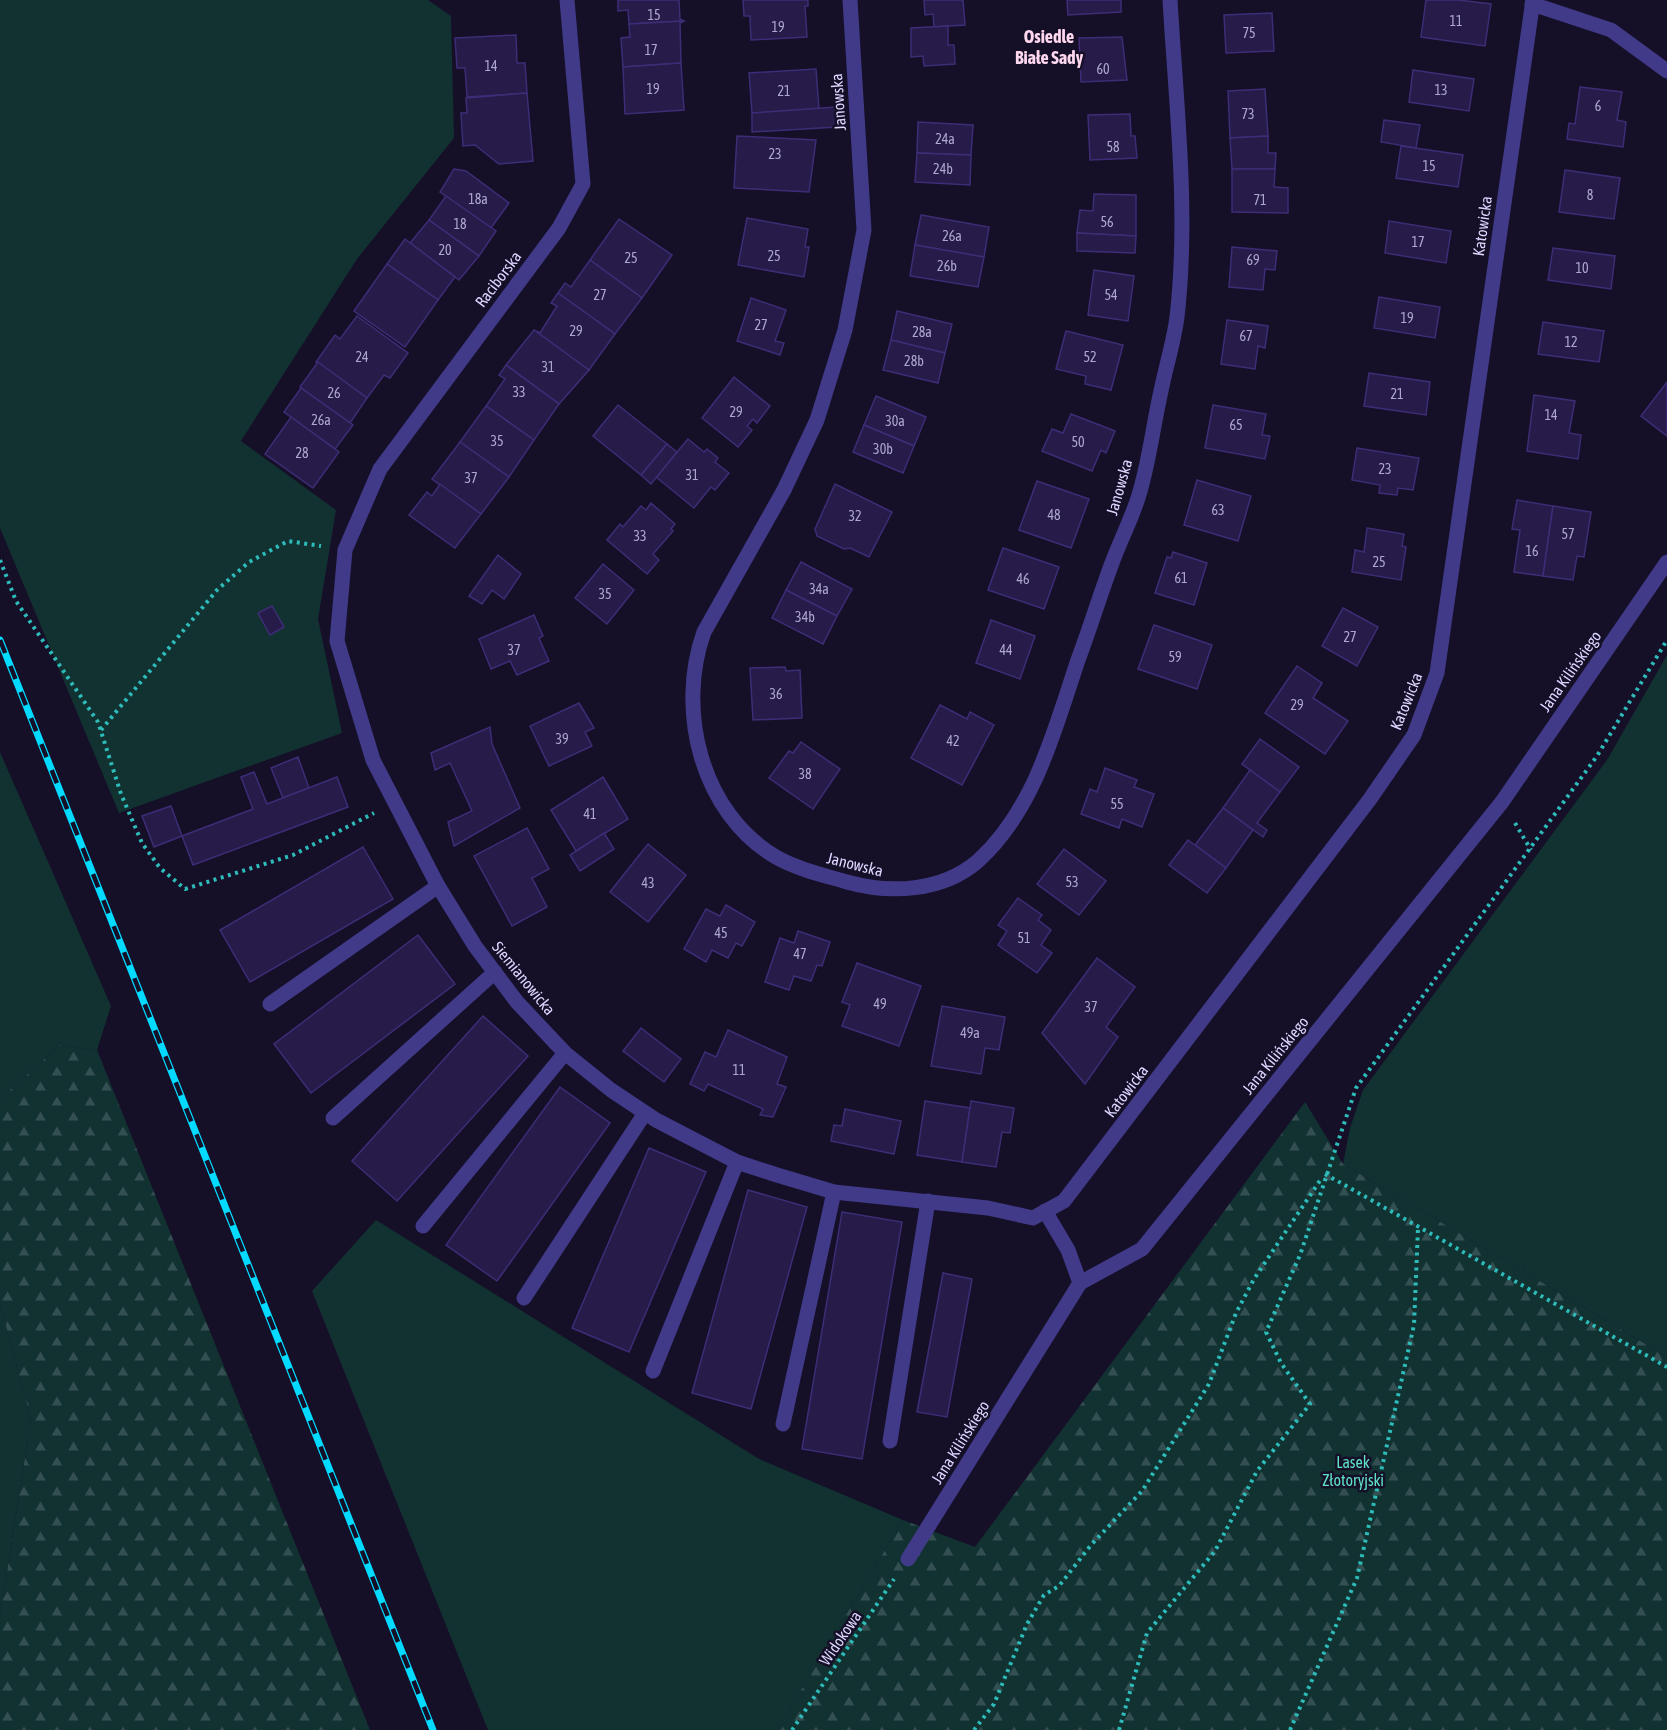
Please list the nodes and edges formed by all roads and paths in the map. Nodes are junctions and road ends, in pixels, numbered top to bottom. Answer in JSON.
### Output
{"nodes":[{"id":1,"x":567,"y":0,"type":"edge"},
{"id":2,"x":850,"y":0,"type":"edge"},
{"id":3,"x":1170,"y":0,"type":"edge"},
{"id":4,"x":1532,"y":2,"type":"edge"},
{"id":5,"x":1667,"y":71,"type":"edge"},
{"id":6,"x":345,"y":550,"type":"junction"},
{"id":7,"x":0,"y":560,"type":"edge"},
{"id":8,"x":1667,"y":562,"type":"edge"},
{"id":9,"x":1667,"y":640,"type":"edge"},
{"id":10,"x":101,"y":731,"type":"junction"},
{"id":11,"x":394,"y":802,"type":"junction"},
{"id":12,"x":438,"y":886,"type":"junction"},
{"id":13,"x":495,"y":972,"type":"junction"},
{"id":14,"x":270,"y":1004,"type":"dead end"},
{"id":15,"x":565,"y":1053,"type":"junction"},
{"id":16,"x":645,"y":1113,"type":"junction"},
{"id":17,"x":333,"y":1118,"type":"dead end"},
{"id":18,"x":737,"y":1162,"type":"junction"},
{"id":19,"x":1325,"y":1174,"type":"junction"},
{"id":20,"x":834,"y":1192,"type":"junction"},
{"id":21,"x":928,"y":1201,"type":"junction"},
{"id":22,"x":1045,"y":1211,"type":"junction"},
{"id":23,"x":423,"y":1226,"type":"dead end"},
{"id":24,"x":1418,"y":1228,"type":"junction"},
{"id":25,"x":1080,"y":1283,"type":"junction"},
{"id":26,"x":524,"y":1298,"type":"dead end"},
{"id":27,"x":1667,"y":1367,"type":"edge"},
{"id":28,"x":653,"y":1371,"type":"dead end"},
{"id":29,"x":783,"y":1424,"type":"dead end"},
{"id":30,"x":890,"y":1441,"type":"dead end"},
{"id":31,"x":908,"y":1559,"type":"joint"},
{"id":32,"x":792,"y":1730,"type":"edge"},
{"id":33,"x":974,"y":1730,"type":"edge"},
{"id":34,"x":1119,"y":1730,"type":"edge"},
{"id":35,"x":1290,"y":1730,"type":"edge"}],
"edges":[{"from":1,"to":6,"type":"street","name":"Raciborska"},
{"from":2,"to":3,"type":"street","name":"Janowska"},
{"from":4,"to":5,"type":"street"},
{"from":4,"to":22,"type":"street","name":"Katowicka"},
{"from":6,"to":10,"type":"path"},
{"from":6,"to":11,"type":"street","name":"Siemianowicka"},
{"from":7,"to":10,"type":"path"},
{"from":8,"to":25,"type":"street","name":"Jana Kilińskiego"},
{"from":9,"to":19,"type":"path"},
{"from":10,"to":11,"type":"path"},
{"from":11,"to":12,"type":"street","name":"Siemianowicka"},
{"from":12,"to":13,"type":"street","name":"Siemianowicka"},
{"from":12,"to":14,"type":"street"},
{"from":13,"to":15,"type":"street","name":"Siemianowicka"},
{"from":13,"to":17,"type":"street"},
{"from":15,"to":16,"type":"street","name":"Siemianowicka"},
{"from":15,"to":23,"type":"street"},
{"from":16,"to":18,"type":"street","name":"Siemianowicka"},
{"from":16,"to":26,"type":"street"},
{"from":18,"to":20,"type":"street","name":"Siemianowicka"},
{"from":18,"to":28,"type":"street"},
{"from":19,"to":24,"type":"path"},
{"from":19,"to":33,"type":"path"},
{"from":19,"to":34,"type":"path"},
{"from":20,"to":21,"type":"street","name":"Siemianowicka"},
{"from":20,"to":29,"type":"street"},
{"from":21,"to":22,"type":"street","name":"Katowicka"},
{"from":21,"to":30,"type":"street"},
{"from":22,"to":25,"type":"street"},
{"from":24,"to":27,"type":"path"},
{"from":24,"to":35,"type":"path"},
{"from":25,"to":31,"type":"street","name":"Jana Kilińskiego"},
{"from":31,"to":32,"type":"path","name":"Widokowa"}]}
